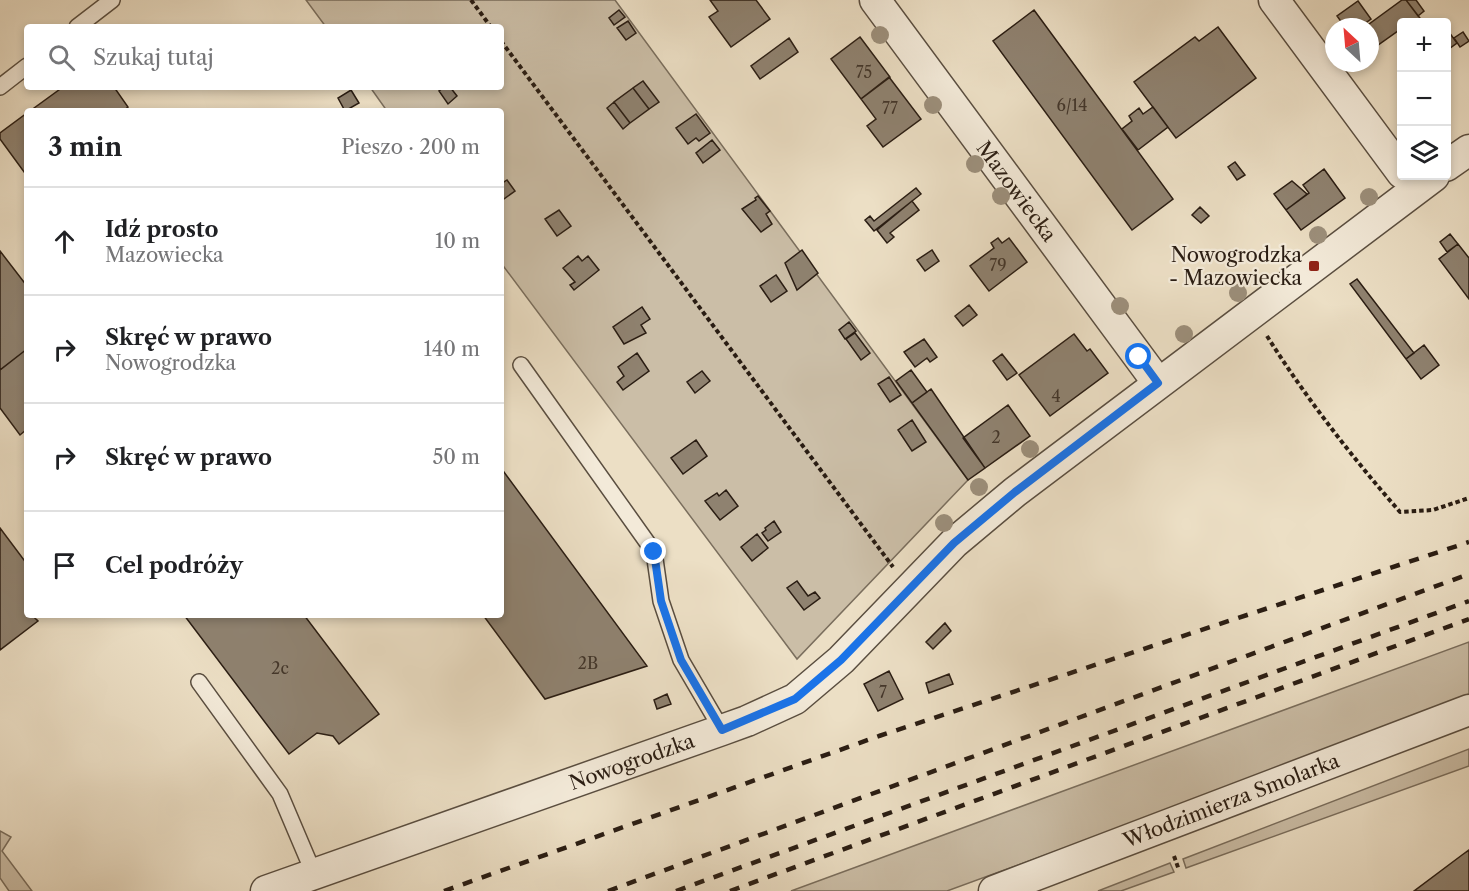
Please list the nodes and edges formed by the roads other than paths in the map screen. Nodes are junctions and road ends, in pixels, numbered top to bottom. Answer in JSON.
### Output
{"nodes":[{"id":1,"x":112,"y":0,"type":"edge"},
{"id":2,"x":875,"y":0,"type":"edge"},
{"id":3,"x":1274,"y":0,"type":"edge"},
{"id":4,"x":81,"y":24,"type":"edge"},
{"id":5,"x":24,"y":68,"type":"edge"},
{"id":6,"x":0,"y":87,"type":"edge"},
{"id":7,"x":1469,"y":150,"type":"edge"},
{"id":8,"x":1397,"y":158,"type":"edge"},
{"id":9,"x":1451,"y":163,"type":"edge"},
{"id":10,"x":1412,"y":180,"type":"edge"},
{"id":11,"x":521,"y":365,"type":"dead end"},
{"id":12,"x":1158,"y":383,"type":"junction"},
{"id":13,"x":199,"y":682,"type":"dead end"},
{"id":14,"x":1469,"y":710,"type":"edge"},
{"id":15,"x":722,"y":730,"type":"junction"},
{"id":16,"x":314,"y":874,"type":"junction"},
{"id":17,"x":266,"y":891,"type":"edge"},
{"id":18,"x":994,"y":891,"type":"edge"}],
"edges":[{"from":1,"to":4,"type":"lane"},
{"from":2,"to":12,"type":"street","name":"Mazowiecka"},
{"from":3,"to":8,"type":"street"},
{"from":5,"to":6,"type":"lane"},
{"from":7,"to":9,"type":"street"},
{"from":10,"to":12,"type":"street","name":"Nowogrodzka"},
{"from":11,"to":15,"type":"lane"},
{"from":12,"to":15,"type":"street","name":"Nowogrodzka"},
{"from":13,"to":16,"type":"lane"},
{"from":14,"to":18,"type":"street","name":"Włodzimierza Smolarka"},
{"from":15,"to":16,"type":"street","name":"Nowogrodzka"},
{"from":16,"to":17,"type":"street","name":"Nowogrodzka"}]}
